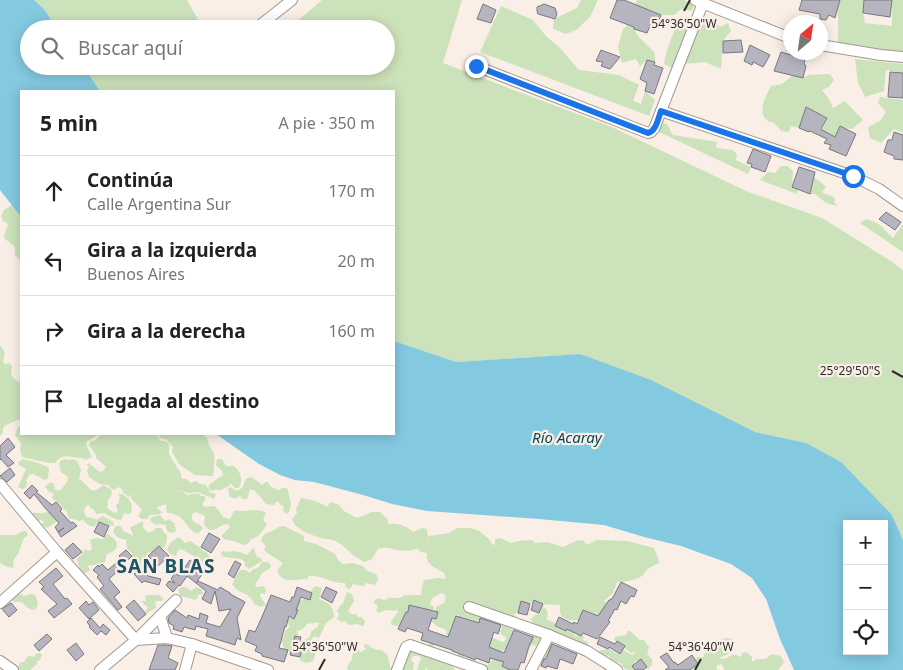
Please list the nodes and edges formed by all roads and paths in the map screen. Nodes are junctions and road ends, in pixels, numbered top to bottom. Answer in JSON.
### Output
{"nodes":[{"id":1,"x":292,"y":0,"type":"edge"},
{"id":2,"x":699,"y":2,"type":"edge"},
{"id":3,"x":266,"y":20,"type":"edge"},
{"id":4,"x":783,"y":35,"type":"edge"},
{"id":5,"x":828,"y":46,"type":"edge"},
{"id":6,"x":903,"y":57,"type":"edge"},
{"id":7,"x":476,"y":66,"type":"dead end"},
{"id":8,"x":661,"y":111,"type":"junction"},
{"id":9,"x":903,"y":206,"type":"edge"},
{"id":10,"x":0,"y":484,"type":"edge"},
{"id":11,"x":57,"y":552,"type":"junction"},
{"id":12,"x":176,"y":600,"type":"dead end"},
{"id":13,"x":0,"y":603,"type":"edge"},
{"id":14,"x":469,"y":607,"type":"dead end"},
{"id":15,"x":160,"y":616,"type":"junction"},
{"id":16,"x":549,"y":635,"type":"junction"},
{"id":17,"x":167,"y":638,"type":"junction"},
{"id":18,"x":136,"y":640,"type":"junction"},
{"id":19,"x":192,"y":644,"type":"junction"},
{"id":20,"x":0,"y":661,"type":"edge"},
{"id":21,"x":13,"y":670,"type":"edge"},
{"id":22,"x":100,"y":670,"type":"edge"},
{"id":23,"x":185,"y":670,"type":"edge"},
{"id":24,"x":268,"y":670,"type":"edge"},
{"id":25,"x":397,"y":670,"type":"edge"},
{"id":26,"x":482,"y":670,"type":"edge"},
{"id":27,"x":531,"y":670,"type":"edge"},
{"id":28,"x":618,"y":670,"type":"edge"}],
"edges":[{"from":1,"to":3,"type":"street"},
{"from":2,"to":4,"type":"street"},
{"from":2,"to":8,"type":"street"},
{"from":5,"to":6,"type":"street"},
{"from":7,"to":8,"type":"street"},
{"from":8,"to":9,"type":"street"},
{"from":10,"to":11,"type":"street"},
{"from":11,"to":13,"type":"street"},
{"from":11,"to":18,"type":"street"},
{"from":12,"to":15,"type":"street"},
{"from":14,"to":16,"type":"street"},
{"from":15,"to":17,"type":"street"},
{"from":15,"to":18,"type":"street"},
{"from":16,"to":27,"type":"street"},
{"from":16,"to":28,"type":"street"},
{"from":17,"to":18,"type":"street"},
{"from":17,"to":19,"type":"street"},
{"from":18,"to":22,"type":"street"},
{"from":19,"to":23,"type":"street"},
{"from":19,"to":24,"type":"street"},
{"from":20,"to":21,"type":"street"},
{"from":25,"to":26,"type":"street"}]}
